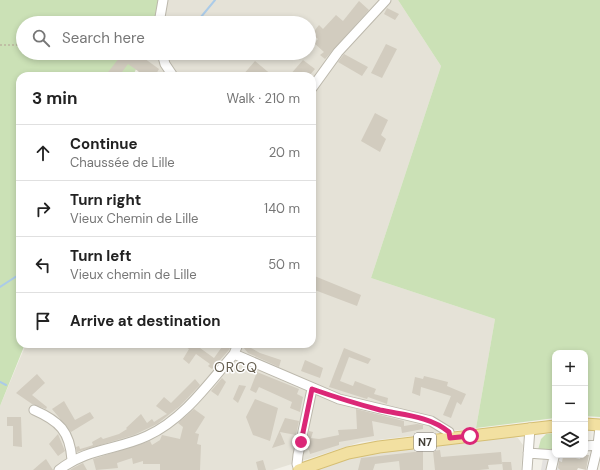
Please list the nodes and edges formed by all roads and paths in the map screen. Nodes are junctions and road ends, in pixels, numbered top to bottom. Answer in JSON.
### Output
{"nodes":[{"id":1,"x":163,"y":0,"type":"edge"},
{"id":2,"x":386,"y":0,"type":"edge"},
{"id":3,"x":160,"y":16,"type":"edge"},
{"id":4,"x":0,"y":45,"type":"edge"},
{"id":5,"x":16,"y":45,"type":"edge"},
{"id":6,"x":164,"y":60,"type":"edge"},
{"id":7,"x":170,"y":72,"type":"edge"},
{"id":8,"x":316,"y":82,"type":"edge"},
{"id":9,"x":236,"y":348,"type":"edge"},
{"id":10,"x":234,"y":354,"type":"junction"},
{"id":11,"x":312,"y":389,"type":"junction"},
{"id":12,"x":34,"y":410,"type":"dead end"},
{"id":13,"x":588,"y":424,"type":"edge"},
{"id":14,"x":552,"y":426,"type":"edge"},
{"id":15,"x":600,"y":426,"type":"edge"},
{"id":16,"x":530,"y":428,"type":"junction"},
{"id":17,"x":450,"y":438,"type":"junction"},
{"id":18,"x":598,"y":445,"type":"junction"},
{"id":19,"x":588,"y":446,"type":"edge"},
{"id":20,"x":528,"y":453,"type":"junction"},
{"id":21,"x":552,"y":454,"type":"edge"},
{"id":22,"x":554,"y":458,"type":"edge"},
{"id":23,"x":72,"y":460,"type":"junction"},
{"id":24,"x":59,"y":470,"type":"edge"},
{"id":25,"x":299,"y":470,"type":"edge"},
{"id":26,"x":527,"y":470,"type":"edge"},
{"id":27,"x":551,"y":470,"type":"edge"},
{"id":28,"x":592,"y":470,"type":"edge"}],
"edges":[{"from":1,"to":3,"type":"street"},
{"from":2,"to":8,"type":"street"},
{"from":4,"to":5,"type":"path"},
{"from":6,"to":7,"type":"street"},
{"from":9,"to":10,"type":"street"},
{"from":10,"to":11,"type":"street"},
{"from":10,"to":23,"type":"street"},
{"from":11,"to":17,"type":"street"},
{"from":11,"to":25,"type":"street"},
{"from":12,"to":23,"type":"street"},
{"from":13,"to":15,"type":"main road"},
{"from":14,"to":16,"type":"main road","number":"N7"},
{"from":15,"to":18,"type":"street"},
{"from":16,"to":17,"type":"main road","number":"N7"},
{"from":16,"to":20,"type":"street"},
{"from":17,"to":25,"type":"main road","number":"N7"},
{"from":18,"to":19,"type":"street"},
{"from":18,"to":28,"type":"street"},
{"from":20,"to":21,"type":"street"},
{"from":20,"to":26,"type":"street"},
{"from":22,"to":27,"type":"street"},
{"from":23,"to":24,"type":"street"}]}
